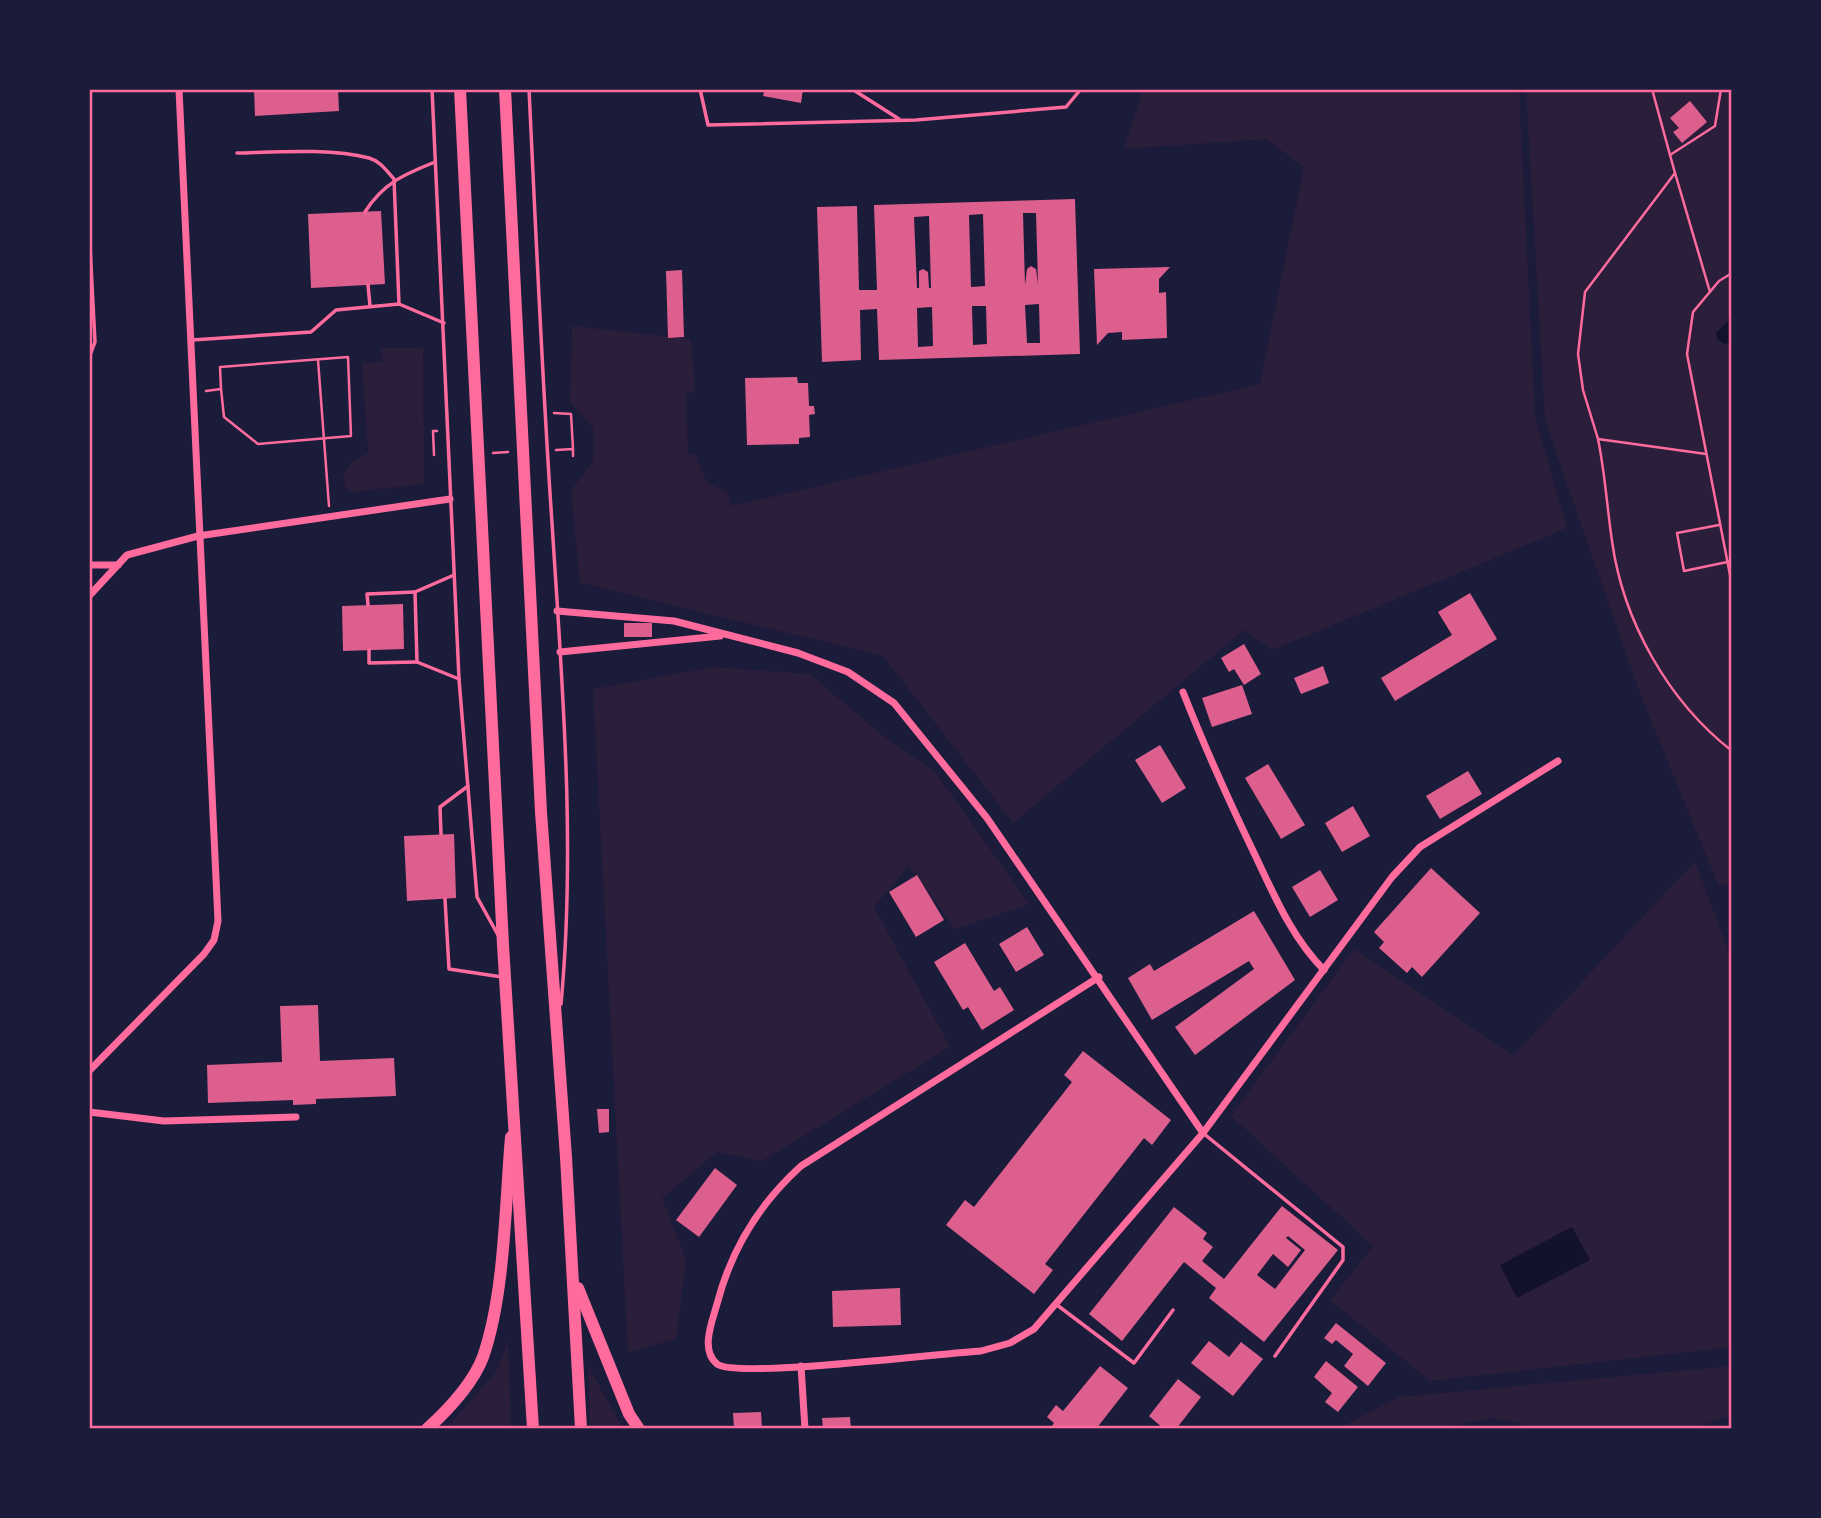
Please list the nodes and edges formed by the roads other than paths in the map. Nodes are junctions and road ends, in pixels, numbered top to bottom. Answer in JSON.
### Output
{"nodes":[{"id":1,"x":179,"y":89,"type":"edge"},
{"id":2,"x":432,"y":89,"type":"edge"},
{"id":3,"x":460,"y":89,"type":"edge"},
{"id":4,"x":505,"y":89,"type":"edge"},
{"id":5,"x":529,"y":89,"type":"edge"},
{"id":6,"x":700,"y":89,"type":"edge"},
{"id":7,"x":852,"y":89,"type":"edge"},
{"id":8,"x":1081,"y":89,"type":"edge"},
{"id":9,"x":901,"y":120,"type":"junction"},
{"id":10,"x":237,"y":153,"type":"dead end"},
{"id":11,"x":435,"y":162,"type":"junction"},
{"id":12,"x":394,"y":179,"type":"junction"},
{"id":13,"x":365,"y":212,"type":"dead end"},
{"id":14,"x":89,"y":227,"type":"edge"},
{"id":15,"x":368,"y":285,"type":"dead end"},
{"id":16,"x":399,"y":304,"type":"junction"},
{"id":17,"x":370,"y":306,"type":"junction"},
{"id":18,"x":444,"y":323,"type":"junction"},
{"id":19,"x":190,"y":340,"type":"junction"},
{"id":20,"x":89,"y":358,"type":"edge"},
{"id":21,"x":450,"y":499,"type":"junction"},
{"id":22,"x":198,"y":536,"type":"junction"},
{"id":23,"x":89,"y":565,"type":"edge"},
{"id":24,"x":118,"y":565,"type":"junction"},
{"id":25,"x":454,"y":575,"type":"junction"},
{"id":26,"x":415,"y":592,"type":"junction"},
{"id":27,"x":89,"y":596,"type":"edge"},
{"id":28,"x":368,"y":605,"type":"dead end"},
{"id":29,"x":558,"y":611,"type":"junction"},
{"id":30,"x":722,"y":635,"type":"junction"},
{"id":31,"x":369,"y":650,"type":"dead end"},
{"id":32,"x":560,"y":652,"type":"junction"},
{"id":33,"x":417,"y":662,"type":"junction"},
{"id":34,"x":459,"y":679,"type":"junction"},
{"id":35,"x":1183,"y":692,"type":"dead end"},
{"id":36,"x":1558,"y":761,"type":"dead end"},
{"id":37,"x":468,"y":786,"type":"junction"},
{"id":38,"x":441,"y":834,"type":"dead end"},
{"id":39,"x":445,"y":899,"type":"dead end"},
{"id":40,"x":503,"y":945,"type":"junction"},
{"id":41,"x":1324,"y":970,"type":"junction"},
{"id":42,"x":1099,"y":977,"type":"junction"},
{"id":43,"x":505,"y":978,"type":"junction"},
{"id":44,"x":557,"y":1044,"type":"junction"},
{"id":45,"x":89,"y":1071,"type":"edge"},
{"id":46,"x":514,"y":1095,"type":"junction"},
{"id":47,"x":89,"y":1112,"type":"edge"},
{"id":48,"x":296,"y":1117,"type":"dead end"},
{"id":49,"x":1203,"y":1133,"type":"junction"},
{"id":50,"x":573,"y":1276,"type":"junction"},
{"id":51,"x":1057,"y":1305,"type":"junction"},
{"id":52,"x":1173,"y":1310,"type":"dead end"},
{"id":53,"x":1275,"y":1356,"type":"dead end"},
{"id":54,"x":801,"y":1366,"type":"junction"},
{"id":55,"x":427,"y":1429,"type":"edge"},
{"id":56,"x":533,"y":1429,"type":"edge"},
{"id":57,"x":580,"y":1429,"type":"edge"},
{"id":58,"x":639,"y":1429,"type":"edge"},
{"id":59,"x":805,"y":1429,"type":"edge"}],
"edges":[{"from":1,"to":19,"type":"street"},
{"from":2,"to":11,"type":"lane"},
{"from":3,"to":40,"type":"highway"},
{"from":4,"to":44,"type":"highway"},
{"from":5,"to":29,"type":"lane"},
{"from":6,"to":9,"type":"lane"},
{"from":7,"to":9,"type":"lane"},
{"from":8,"to":9,"type":"lane"},
{"from":10,"to":12,"type":"lane"},
{"from":11,"to":12,"type":"lane"},
{"from":11,"to":18,"type":"lane"},
{"from":12,"to":13,"type":"lane"},
{"from":12,"to":16,"type":"lane"},
{"from":14,"to":20,"type":"lane"},
{"from":15,"to":17,"type":"lane"},
{"from":16,"to":17,"type":"lane"},
{"from":16,"to":18,"type":"lane"},
{"from":17,"to":19,"type":"lane"},
{"from":18,"to":21,"type":"lane"},
{"from":19,"to":22,"type":"street"},
{"from":21,"to":22,"type":"street"},
{"from":21,"to":25,"type":"lane"},
{"from":22,"to":24,"type":"street"},
{"from":22,"to":45,"type":"street"},
{"from":23,"to":24,"type":"street"},
{"from":24,"to":27,"type":"street"},
{"from":25,"to":26,"type":"lane"},
{"from":25,"to":34,"type":"lane"},
{"from":26,"to":28,"type":"lane"},
{"from":26,"to":33,"type":"lane"},
{"from":29,"to":30,"type":"street"},
{"from":29,"to":32,"type":"lane"},
{"from":30,"to":32,"type":"street"},
{"from":30,"to":42,"type":"street"},
{"from":31,"to":33,"type":"lane"},
{"from":32,"to":44,"type":"lane"},
{"from":33,"to":34,"type":"lane"},
{"from":34,"to":37,"type":"lane"},
{"from":35,"to":41,"type":"street"},
{"from":36,"to":41,"type":"street"},
{"from":37,"to":38,"type":"lane"},
{"from":37,"to":40,"type":"lane"},
{"from":39,"to":43,"type":"lane"},
{"from":40,"to":43,"type":"highway"},
{"from":41,"to":49,"type":"street"},
{"from":42,"to":49,"type":"street"},
{"from":42,"to":54,"type":"street"},
{"from":43,"to":46,"type":"highway"},
{"from":44,"to":50,"type":"highway"},
{"from":46,"to":55,"type":"highway"},
{"from":46,"to":56,"type":"highway"},
{"from":47,"to":48,"type":"street"},
{"from":49,"to":51,"type":"street"},
{"from":49,"to":53,"type":"lane"},
{"from":50,"to":57,"type":"highway"},
{"from":50,"to":58,"type":"highway"},
{"from":51,"to":52,"type":"lane"},
{"from":51,"to":54,"type":"street"},
{"from":54,"to":59,"type":"street"}]}
